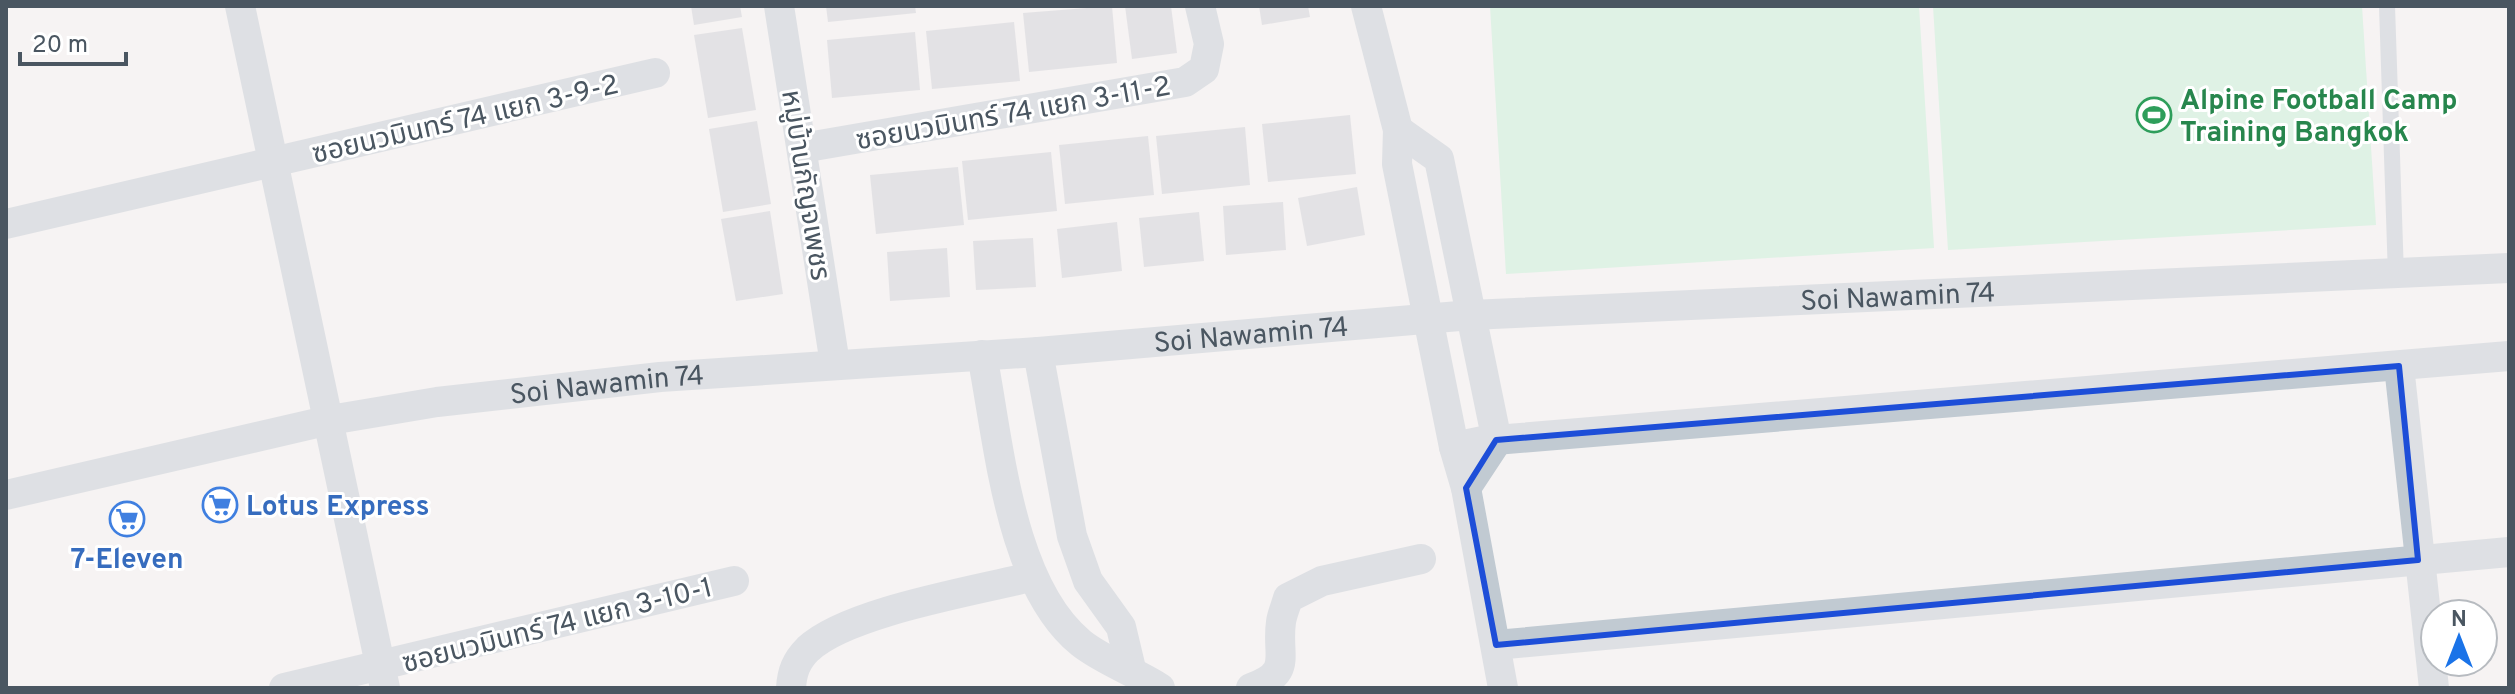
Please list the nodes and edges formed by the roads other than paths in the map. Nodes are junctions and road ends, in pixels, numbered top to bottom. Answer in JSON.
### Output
{"nodes":[{"id":1,"x":240,"y":6,"type":"edge"},
{"id":2,"x":779,"y":6,"type":"edge"},
{"id":3,"x":1200,"y":6,"type":"edge"},
{"id":4,"x":1366,"y":6,"type":"edge"},
{"id":5,"x":2387,"y":6,"type":"edge"},
{"id":6,"x":655,"y":73,"type":"dead end"},
{"id":7,"x":1398,"y":130,"type":"junction"},
{"id":8,"x":802,"y":148,"type":"junction"},
{"id":9,"x":275,"y":164,"type":"junction"},
{"id":10,"x":6,"y":224,"type":"edge"},
{"id":11,"x":2509,"y":268,"type":"edge"},
{"id":12,"x":2396,"y":276,"type":"junction"},
{"id":13,"x":1471,"y":315,"type":"junction"},
{"id":14,"x":1428,"y":319,"type":"junction"},
{"id":15,"x":1038,"y":352,"type":"junction"},
{"id":16,"x":982,"y":355,"type":"junction"},
{"id":17,"x":2509,"y":356,"type":"edge"},
{"id":18,"x":835,"y":364,"type":"junction"},
{"id":19,"x":2399,"y":366,"type":"junction"},
{"id":20,"x":330,"y":420,"type":"junction"},
{"id":21,"x":1496,"y":440,"type":"junction"},
{"id":22,"x":1454,"y":447,"type":"junction"},
{"id":23,"x":1466,"y":488,"type":"junction"},
{"id":24,"x":6,"y":495,"type":"edge"},
{"id":25,"x":2509,"y":552,"type":"edge"},
{"id":26,"x":1421,"y":559,"type":"dead end"},
{"id":27,"x":2418,"y":560,"type":"junction"},
{"id":28,"x":1030,"y":577,"type":"junction"},
{"id":29,"x":734,"y":581,"type":"dead end"},
{"id":30,"x":1496,"y":645,"type":"junction"},
{"id":31,"x":1131,"y":669,"type":"junction"},
{"id":32,"x":1285,"y":676,"type":"edge"},
{"id":33,"x":382,"y":677,"type":"edge"},
{"id":34,"x":798,"y":682,"type":"edge"},
{"id":35,"x":284,"y":688,"type":"edge"},
{"id":36,"x":1160,"y":688,"type":"edge"},
{"id":37,"x":1251,"y":688,"type":"edge"},
{"id":38,"x":1503,"y":688,"type":"edge"},
{"id":39,"x":2434,"y":688,"type":"edge"}],
"edges":[{"from":1,"to":9,"type":"street"},
{"from":2,"to":8,"type":"street","name":"หมู่บ้านกัญจเพชร"},
{"from":3,"to":8,"type":"street","name":"ซอยนวมินทร์ 74 แยก 3-11-2"},
{"from":4,"to":7,"type":"street"},
{"from":5,"to":12,"type":"lane"},
{"from":6,"to":9,"type":"street","name":"ซอยนวมินทร์ 74 แยก 3-9-2"},
{"from":7,"to":13,"type":"street"},
{"from":7,"to":14,"type":"street"},
{"from":8,"to":18,"type":"street","name":"หมู่บ้านกัญจเพชร"},
{"from":9,"to":10,"type":"street","name":"ซอยนวมินทร์ 74 แยก 3-9-2"},
{"from":9,"to":20,"type":"street"},
{"from":11,"to":12,"type":"street","name":"Soi Nawamin 74"},
{"from":12,"to":13,"type":"street","name":"Soi Nawamin 74"},
{"from":13,"to":14,"type":"street","name":"Soi Nawamin 74"},
{"from":13,"to":21,"type":"street"},
{"from":14,"to":15,"type":"street","name":"Soi Nawamin 74"},
{"from":14,"to":22,"type":"street"},
{"from":15,"to":16,"type":"street","name":"Soi Nawamin 74"},
{"from":15,"to":31,"type":"street"},
{"from":16,"to":18,"type":"street","name":"Soi Nawamin 74"},
{"from":16,"to":28,"type":"street"},
{"from":17,"to":19,"type":"street"},
{"from":18,"to":20,"type":"street","name":"Soi Nawamin 74"},
{"from":19,"to":21,"type":"street"},
{"from":19,"to":27,"type":"street"},
{"from":20,"to":24,"type":"street","name":"Soi Nawamin 74"},
{"from":20,"to":33,"type":"street"},
{"from":21,"to":22,"type":"street"},
{"from":21,"to":23,"type":"street"},
{"from":22,"to":23,"type":"street"},
{"from":23,"to":30,"type":"street"},
{"from":25,"to":27,"type":"street"},
{"from":26,"to":32,"type":"street"},
{"from":27,"to":30,"type":"street"},
{"from":27,"to":39,"type":"street"},
{"from":28,"to":31,"type":"street"},
{"from":28,"to":34,"type":"street"},
{"from":29,"to":33,"type":"street","name":"ซอยนวมินทร์ 74 แยก 3-10-1"},
{"from":30,"to":38,"type":"street"},
{"from":31,"to":36,"type":"street"},
{"from":32,"to":37,"type":"street"},
{"from":33,"to":35,"type":"street","name":"ซอยนวมินทร์ 74 แยก 3-10-1"}]}
